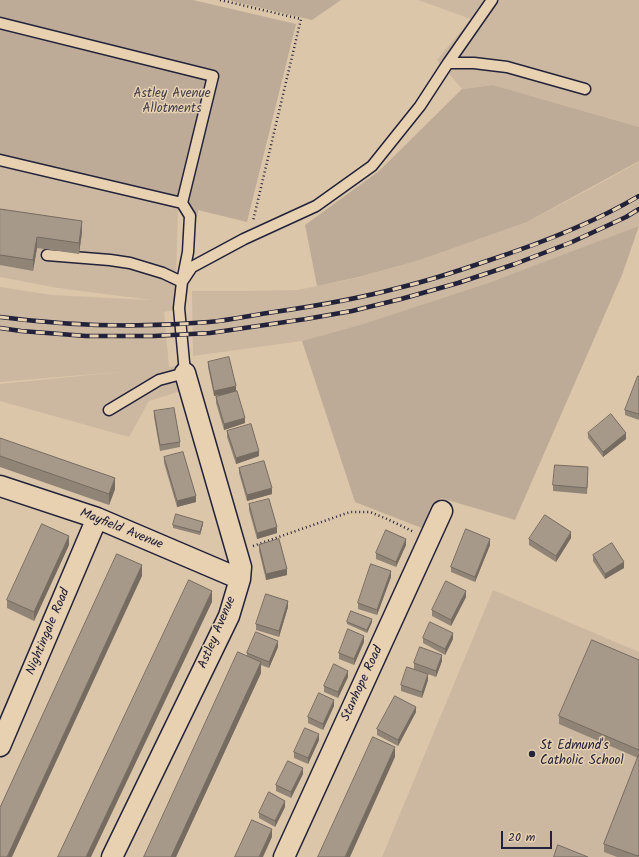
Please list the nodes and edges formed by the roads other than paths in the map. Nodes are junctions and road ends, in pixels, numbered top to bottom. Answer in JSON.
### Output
{"nodes":[{"id":1,"x":492,"y":0,"type":"edge"},
{"id":2,"x":0,"y":23,"type":"edge"},
{"id":3,"x":448,"y":63,"type":"junction"},
{"id":4,"x":585,"y":89,"type":"dead end"},
{"id":5,"x":0,"y":160,"type":"edge"},
{"id":6,"x":182,"y":203,"type":"junction"},
{"id":7,"x":47,"y":255,"type":"edge"},
{"id":8,"x":182,"y":282,"type":"junction"},
{"id":9,"x":185,"y":373,"type":"junction"},
{"id":10,"x":109,"y":410,"type":"dead end"},
{"id":11,"x":0,"y":486,"type":"edge"},
{"id":12,"x":442,"y":511,"type":"dead end"},
{"id":13,"x":97,"y":518,"type":"junction"},
{"id":14,"x":240,"y":579,"type":"junction"},
{"id":15,"x":1,"y":741,"type":"edge"},
{"id":16,"x":112,"y":857,"type":"edge"},
{"id":17,"x":284,"y":857,"type":"edge"}],
"edges":[{"from":1,"to":3,"type":"lane"},
{"from":2,"to":6,"type":"lane"},
{"from":3,"to":4,"type":"lane"},
{"from":3,"to":8,"type":"lane"},
{"from":5,"to":6,"type":"lane"},
{"from":6,"to":8,"type":"lane"},
{"from":7,"to":8,"type":"lane"},
{"from":8,"to":9,"type":"lane"},
{"from":9,"to":10,"type":"lane"},
{"from":9,"to":14,"type":"street","name":"Astley Avenue"},
{"from":11,"to":13,"type":"street","name":"Mayfield Avenue"},
{"from":12,"to":17,"type":"street","name":"Stanhope Road"},
{"from":13,"to":14,"type":"street","name":"Mayfield Avenue"},
{"from":13,"to":15,"type":"street","name":"Nightingale Road"},
{"from":14,"to":16,"type":"street","name":"Astley Avenue"}]}
